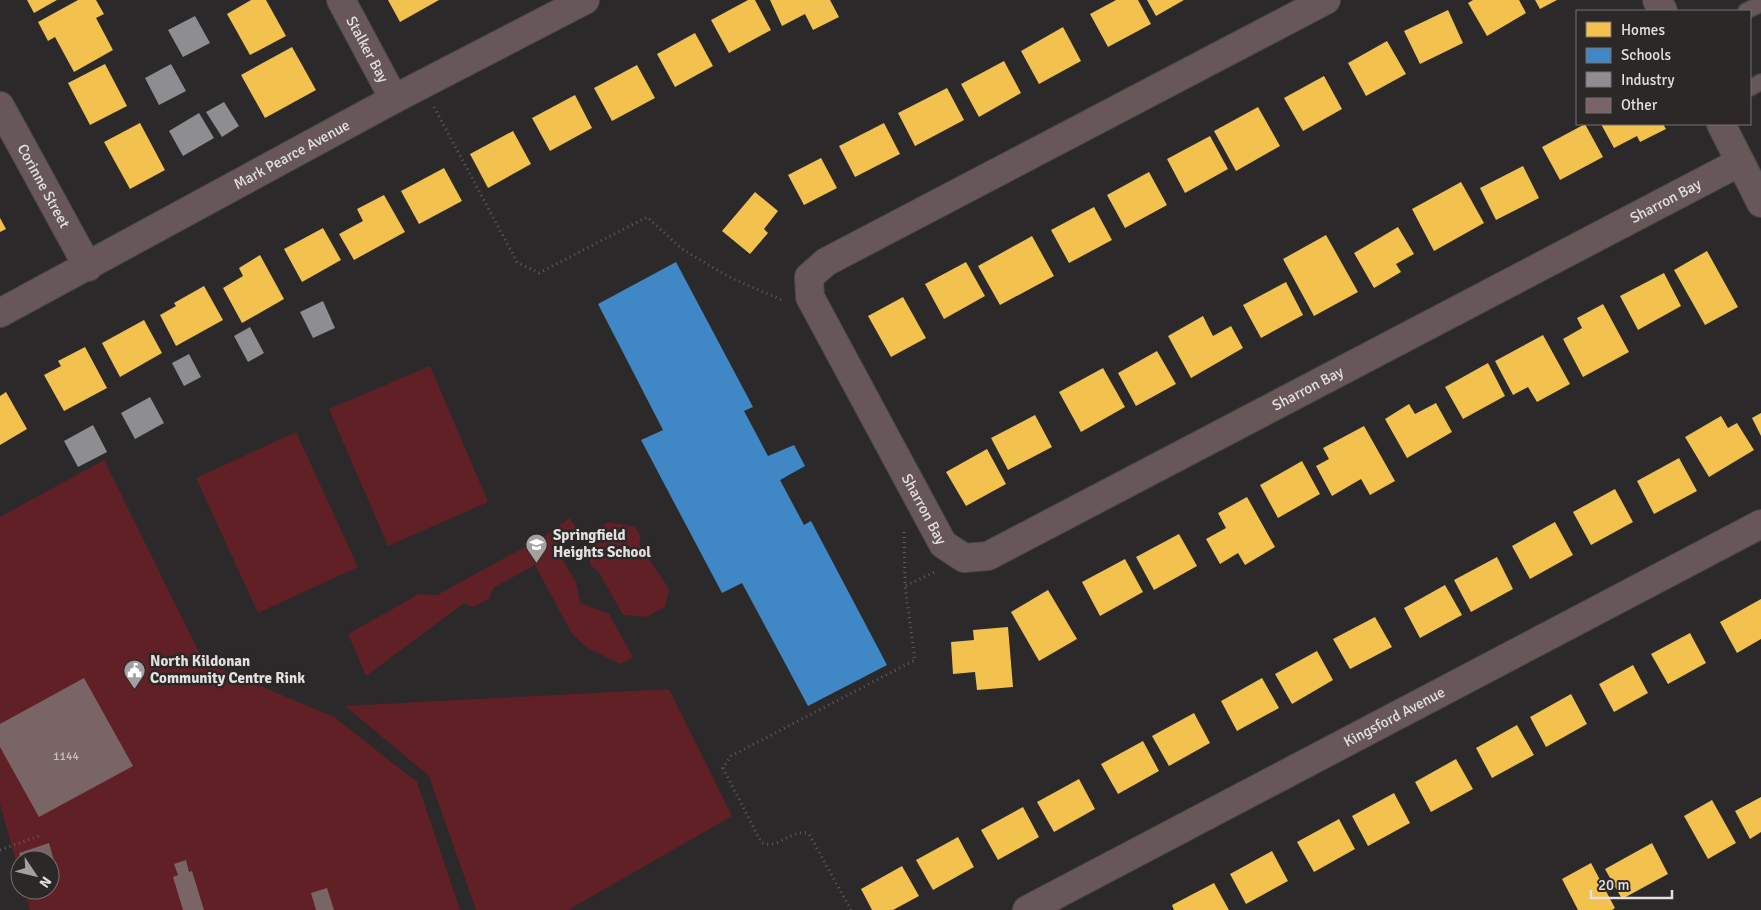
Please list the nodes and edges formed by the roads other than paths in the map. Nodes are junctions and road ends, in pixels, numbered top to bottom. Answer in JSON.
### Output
{"nodes":[{"id":1,"x":342,"y":0,"type":"edge"},
{"id":2,"x":585,"y":0,"type":"edge"},
{"id":3,"x":1326,"y":0,"type":"edge"},
{"id":4,"x":1761,"y":4,"type":"edge"},
{"id":5,"x":1748,"y":10,"type":"edge"},
{"id":6,"x":394,"y":99,"type":"junction"},
{"id":7,"x":0,"y":106,"type":"edge"},
{"id":8,"x":1722,"y":125,"type":"edge"},
{"id":9,"x":1740,"y":162,"type":"junction"},
{"id":10,"x":1761,"y":203,"type":"edge"},
{"id":11,"x":88,"y":267,"type":"junction"},
{"id":12,"x":0,"y":313,"type":"edge"},
{"id":13,"x":1761,"y":524,"type":"edge"},
{"id":14,"x":1027,"y":910,"type":"edge"}],
"edges":[{"from":1,"to":6,"type":"street","name":"Stalker Bay"},
{"from":2,"to":6,"type":"street","name":"Mark Pearce Avenue"},
{"from":3,"to":9,"type":"street","name":"Sharron Bay"},
{"from":4,"to":5,"type":"lane"},
{"from":6,"to":11,"type":"street","name":"Mark Pearce Avenue"},
{"from":7,"to":11,"type":"street","name":"Corinne Street"},
{"from":8,"to":9,"type":"street"},
{"from":9,"to":10,"type":"street"},
{"from":11,"to":12,"type":"street","name":"Mark Pearce Avenue"},
{"from":13,"to":14,"type":"street","name":"Kingsford Avenue"}]}
